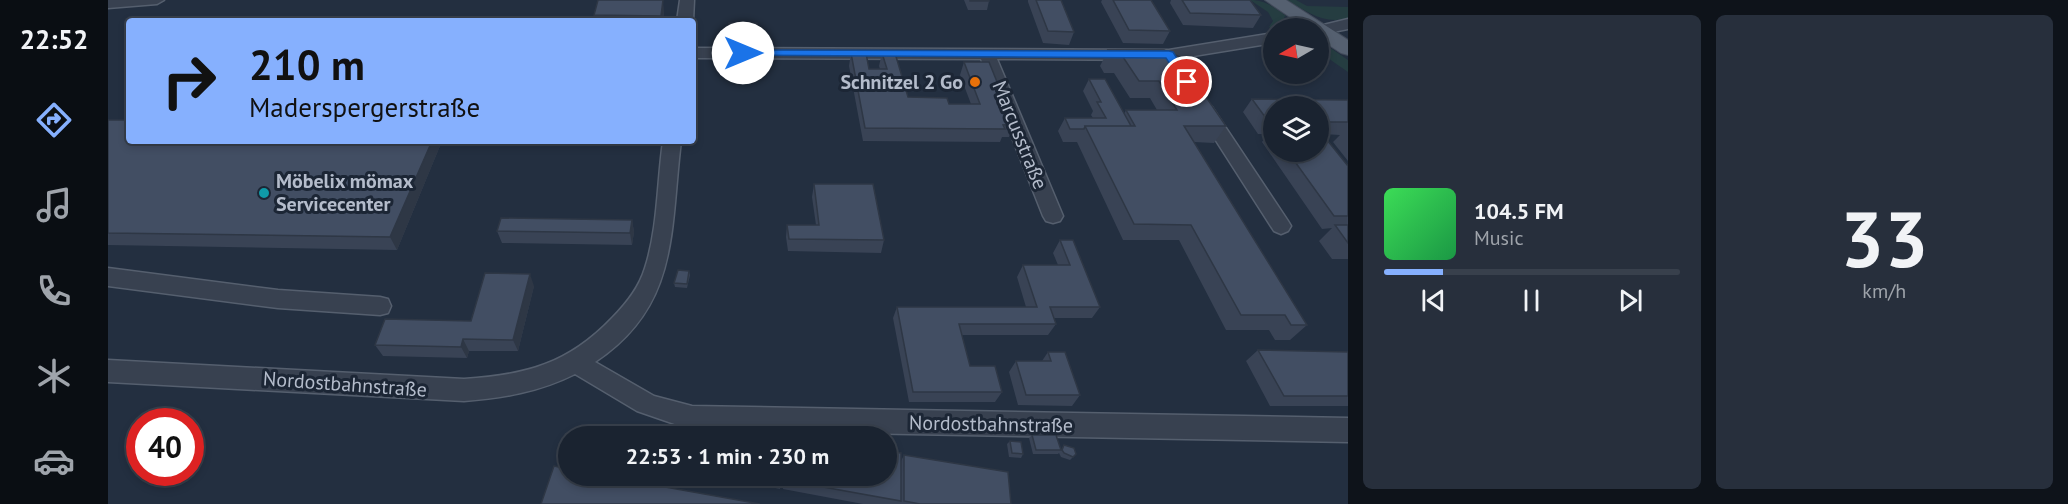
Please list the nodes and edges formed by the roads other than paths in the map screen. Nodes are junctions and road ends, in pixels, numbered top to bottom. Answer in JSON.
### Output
{"nodes":[{"id":1,"x":157,"y":0,"type":"edge"},
{"id":2,"x":687,"y":0,"type":"edge"},
{"id":3,"x":1274,"y":0,"type":"edge"},
{"id":4,"x":108,"y":4,"type":"edge"},
{"id":5,"x":685,"y":18,"type":"edge"},
{"id":6,"x":1302,"y":18,"type":"edge"},
{"id":7,"x":1348,"y":24,"type":"edge"},
{"id":8,"x":1329,"y":27,"type":"edge"},
{"id":9,"x":1329,"y":36,"type":"edge"},
{"id":10,"x":1263,"y":40,"type":"edge"},
{"id":11,"x":1348,"y":49,"type":"edge"},
{"id":12,"x":696,"y":53,"type":"edge"},
{"id":13,"x":1169,"y":54,"type":"junction"},
{"id":14,"x":987,"y":55,"type":"junction"},
{"id":15,"x":1181,"y":74,"type":"edge"},
{"id":16,"x":1194,"y":93,"type":"edge"},
{"id":17,"x":672,"y":144,"type":"edge"},
{"id":18,"x":1053,"y":216,"type":"dead end"},
{"id":19,"x":1281,"y":226,"type":"dead end"},
{"id":20,"x":108,"y":277,"type":"edge"},
{"id":21,"x":380,"y":306,"type":"dead end"},
{"id":22,"x":577,"y":363,"type":"junction"},
{"id":23,"x":108,"y":371,"type":"edge"},
{"id":24,"x":1348,"y":430,"type":"edge"}],
"edges":[{"from":1,"to":4,"type":"street"},
{"from":2,"to":5,"type":"street"},
{"from":3,"to":6,"type":"main road"},
{"from":7,"to":8,"type":"street"},
{"from":9,"to":11,"type":"main road"},
{"from":10,"to":13,"type":"street"},
{"from":12,"to":14,"type":"street"},
{"from":13,"to":14,"type":"street"},
{"from":13,"to":15,"type":"street"},
{"from":14,"to":18,"type":"street","name":"Marcusstraße"},
{"from":16,"to":19,"type":"street"},
{"from":17,"to":22,"type":"street","name":"Nordostbahnstraße"},
{"from":20,"to":21,"type":"street"},
{"from":22,"to":23,"type":"street","name":"Nordostbahnstraße"},
{"from":22,"to":24,"type":"street","name":"Nordostbahnstraße"}]}
